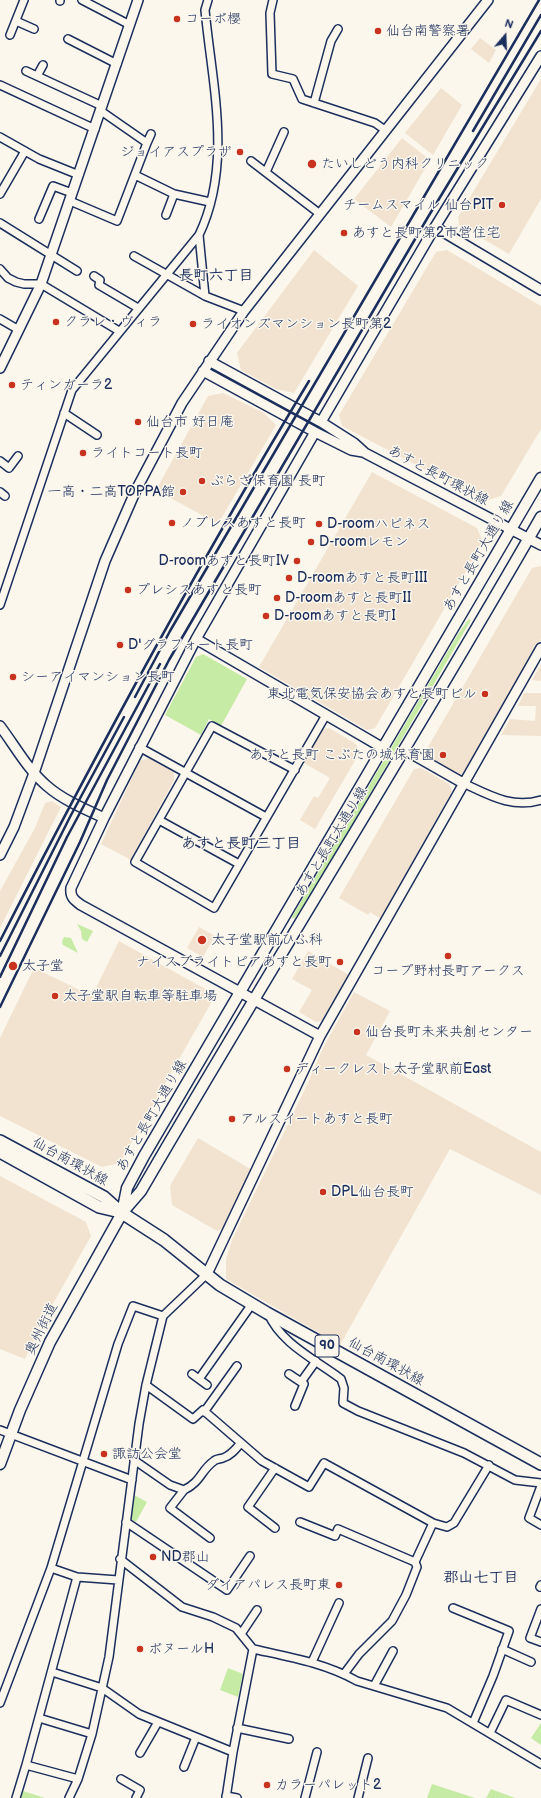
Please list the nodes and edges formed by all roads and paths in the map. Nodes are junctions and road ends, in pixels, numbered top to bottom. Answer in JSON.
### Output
{"nodes":[{"id":1,"x":24,"y":0,"type":"edge"},
{"id":2,"x":82,"y":0,"type":"edge"},
{"id":3,"x":138,"y":0,"type":"edge"},
{"id":4,"x":208,"y":0,"type":"edge"},
{"id":5,"x":273,"y":0,"type":"edge"},
{"id":6,"x":488,"y":0,"type":"edge"},
{"id":7,"x":16,"y":21,"type":"junction"},
{"id":8,"x":130,"y":25,"type":"junction"},
{"id":9,"x":34,"y":29,"type":"dead end"},
{"id":10,"x":338,"y":29,"type":"dead end"},
{"id":11,"x":10,"y":35,"type":"dead end"},
{"id":12,"x":68,"y":39,"type":"dead end"},
{"id":13,"x":541,"y":56,"type":"edge"},
{"id":14,"x":117,"y":64,"type":"junction"},
{"id":15,"x":43,"y":65,"type":"dead end"},
{"id":16,"x":26,"y":71,"type":"dead end"},
{"id":17,"x":37,"y":76,"type":"junction"},
{"id":18,"x":0,"y":85,"type":"edge"},
{"id":19,"x":314,"y":103,"type":"junction"},
{"id":20,"x":101,"y":109,"type":"junction"},
{"id":21,"x":94,"y":129,"type":"junction"},
{"id":22,"x":385,"y":130,"type":"junction"},
{"id":23,"x":284,"y":132,"type":"dead end"},
{"id":24,"x":151,"y":134,"type":"dead end"},
{"id":25,"x":0,"y":137,"type":"edge"},
{"id":26,"x":147,"y":143,"type":"junction"},
{"id":27,"x":25,"y":150,"type":"junction"},
{"id":28,"x":252,"y":161,"type":"dead end"},
{"id":29,"x":266,"y":172,"type":"junction"},
{"id":30,"x":79,"y":175,"type":"junction"},
{"id":31,"x":135,"y":175,"type":"junction"},
{"id":32,"x":0,"y":194,"type":"edge"},
{"id":33,"x":174,"y":194,"type":"junction"},
{"id":34,"x":71,"y":197,"type":"junction"},
{"id":35,"x":210,"y":202,"type":"junction"},
{"id":36,"x":320,"y":214,"type":"junction"},
{"id":37,"x":166,"y":215,"type":"dead end"},
{"id":38,"x":39,"y":219,"type":"dead end"},
{"id":39,"x":0,"y":223,"type":"edge"},
{"id":40,"x":435,"y":227,"type":"junction"},
{"id":41,"x":199,"y":235,"type":"junction"},
{"id":42,"x":51,"y":255,"type":"junction"},
{"id":43,"x":134,"y":256,"type":"dead end"},
{"id":44,"x":0,"y":269,"type":"edge"},
{"id":45,"x":76,"y":271,"type":"dead end"},
{"id":46,"x":167,"y":273,"type":"junction"},
{"id":47,"x":94,"y":276,"type":"dead end"},
{"id":48,"x":41,"y":284,"type":"junction"},
{"id":49,"x":541,"y":290,"type":"edge"},
{"id":50,"x":206,"y":296,"type":"junction"},
{"id":51,"x":138,"y":308,"type":"junction"},
{"id":52,"x":244,"y":311,"type":"junction"},
{"id":53,"x":0,"y":318,"type":"edge"},
{"id":54,"x":19,"y":330,"type":"junction"},
{"id":55,"x":119,"y":331,"type":"junction"},
{"id":56,"x":209,"y":361,"type":"junction"},
{"id":57,"x":0,"y":368,"type":"edge"},
{"id":58,"x":203,"y":371,"type":"junction"},
{"id":59,"x":64,"y":413,"type":"junction"},
{"id":60,"x":321,"y":422,"type":"junction"},
{"id":61,"x":316,"y":432,"type":"junction"},
{"id":62,"x":97,"y":435,"type":"dead end"},
{"id":63,"x":365,"y":453,"type":"junction"},
{"id":64,"x":18,"y":456,"type":"dead end"},
{"id":65,"x":0,"y":461,"type":"edge"},
{"id":66,"x":541,"y":478,"type":"edge"},
{"id":67,"x":541,"y":517,"type":"edge"},
{"id":68,"x":511,"y":531,"type":"junction"},
{"id":69,"x":528,"y":539,"type":"junction"},
{"id":70,"x":541,"y":545,"type":"edge"},
{"id":71,"x":1,"y":600,"type":"edge"},
{"id":72,"x":196,"y":639,"type":"junction"},
{"id":73,"x":541,"y":648,"type":"edge"},
{"id":74,"x":326,"y":715,"type":"junction"},
{"id":75,"x":0,"y":726,"type":"edge"},
{"id":76,"x":139,"y":747,"type":"junction"},
{"id":77,"x":383,"y":748,"type":"junction"},
{"id":78,"x":404,"y":750,"type":"junction"},
{"id":79,"x":295,"y":770,"type":"junction"},
{"id":80,"x":34,"y":773,"type":"junction"},
{"id":81,"x":185,"y":773,"type":"junction"},
{"id":82,"x":463,"y":783,"type":"junction"},
{"id":83,"x":541,"y":800,"type":"edge"},
{"id":84,"x":266,"y":817,"type":"junction"},
{"id":85,"x":104,"y":818,"type":"junction"},
{"id":86,"x":159,"y":820,"type":"junction"},
{"id":87,"x":0,"y":855,"type":"edge"},
{"id":88,"x":239,"y":864,"type":"junction"},
{"id":89,"x":241,"y":991,"type":"junction"},
{"id":90,"x":255,"y":999,"type":"junction"},
{"id":91,"x":320,"y":1036,"type":"junction"},
{"id":92,"x":0,"y":1141,"type":"edge"},
{"id":93,"x":0,"y":1152,"type":"edge"},
{"id":94,"x":122,"y":1213,"type":"junction"},
{"id":95,"x":207,"y":1274,"type":"junction"},
{"id":96,"x":252,"y":1304,"type":"junction"},
{"id":97,"x":268,"y":1313,"type":"junction"},
{"id":98,"x":163,"y":1316,"type":"junction"},
{"id":99,"x":316,"y":1361,"type":"junction"},
{"id":100,"x":237,"y":1366,"type":"dead end"},
{"id":101,"x":192,"y":1374,"type":"dead end"},
{"id":102,"x":289,"y":1374,"type":"dead end"},
{"id":103,"x":199,"y":1379,"type":"junction"},
{"id":104,"x":301,"y":1382,"type":"junction"},
{"id":105,"x":146,"y":1385,"type":"junction"},
{"id":106,"x":207,"y":1385,"type":"dead end"},
{"id":107,"x":295,"y":1406,"type":"dead end"},
{"id":108,"x":204,"y":1412,"type":"junction"},
{"id":109,"x":0,"y":1430,"type":"edge"},
{"id":110,"x":11,"y":1434,"type":"junction"},
{"id":111,"x":240,"y":1444,"type":"junction"},
{"id":112,"x":134,"y":1460,"type":"junction"},
{"id":113,"x":84,"y":1462,"type":"junction"},
{"id":114,"x":0,"y":1464,"type":"edge"},
{"id":115,"x":541,"y":1464,"type":"edge"},
{"id":116,"x":489,"y":1465,"type":"junction"},
{"id":117,"x":275,"y":1468,"type":"junction"},
{"id":118,"x":132,"y":1480,"type":"junction"},
{"id":119,"x":541,"y":1483,"type":"edge"},
{"id":120,"x":541,"y":1486,"type":"edge"},
{"id":121,"x":184,"y":1490,"type":"junction"},
{"id":122,"x":126,"y":1522,"type":"junction"},
{"id":123,"x":300,"y":1522,"type":"dead end"},
{"id":124,"x":433,"y":1523,"type":"junction"},
{"id":125,"x":541,"y":1525,"type":"edge"},
{"id":126,"x":275,"y":1528,"type":"dead end"},
{"id":127,"x":210,"y":1538,"type":"dead end"},
{"id":128,"x":250,"y":1556,"type":"dead end"},
{"id":129,"x":120,"y":1559,"type":"junction"},
{"id":130,"x":415,"y":1562,"type":"junction"},
{"id":131,"x":51,"y":1568,"type":"junction"},
{"id":132,"x":77,"y":1577,"type":"junction"},
{"id":133,"x":118,"y":1580,"type":"junction"},
{"id":134,"x":339,"y":1603,"type":"dead end"},
{"id":135,"x":453,"y":1608,"type":"dead end"},
{"id":136,"x":541,"y":1609,"type":"edge"},
{"id":137,"x":257,"y":1610,"type":"dead end"},
{"id":138,"x":242,"y":1634,"type":"junction"},
{"id":139,"x":541,"y":1642,"type":"edge"},
{"id":140,"x":254,"y":1649,"type":"junction"},
{"id":141,"x":502,"y":1649,"type":"junction"},
{"id":142,"x":394,"y":1651,"type":"dead end"},
{"id":143,"x":312,"y":1662,"type":"junction"},
{"id":144,"x":531,"y":1662,"type":"dead end"},
{"id":145,"x":52,"y":1672,"type":"junction"},
{"id":146,"x":344,"y":1674,"type":"junction"},
{"id":147,"x":374,"y":1686,"type":"junction"},
{"id":148,"x":102,"y":1688,"type":"junction"},
{"id":149,"x":0,"y":1703,"type":"edge"},
{"id":150,"x":541,"y":1715,"type":"edge"},
{"id":151,"x":39,"y":1718,"type":"junction"},
{"id":152,"x":158,"y":1722,"type":"junction"},
{"id":153,"x":473,"y":1723,"type":"junction"},
{"id":154,"x":237,"y":1728,"type":"junction"},
{"id":155,"x":490,"y":1733,"type":"junction"},
{"id":156,"x":92,"y":1734,"type":"junction"},
{"id":157,"x":196,"y":1737,"type":"junction"},
{"id":158,"x":289,"y":1739,"type":"dead end"},
{"id":159,"x":233,"y":1752,"type":"junction"},
{"id":160,"x":317,"y":1752,"type":"dead end"},
{"id":161,"x":140,"y":1753,"type":"dead end"},
{"id":162,"x":368,"y":1758,"type":"dead end"},
{"id":163,"x":541,"y":1764,"type":"edge"},
{"id":164,"x":26,"y":1765,"type":"junction"},
{"id":165,"x":184,"y":1767,"type":"dead end"},
{"id":166,"x":78,"y":1779,"type":"junction"},
{"id":167,"x":121,"y":1779,"type":"dead end"},
{"id":168,"x":226,"y":1797,"type":"edge"},
{"id":169,"x":16,"y":1798,"type":"edge"},
{"id":170,"x":69,"y":1798,"type":"edge"},
{"id":171,"x":136,"y":1798,"type":"edge"},
{"id":172,"x":237,"y":1798,"type":"edge"},
{"id":173,"x":305,"y":1798,"type":"edge"},
{"id":174,"x":358,"y":1798,"type":"edge"}],
"edges":[{"from":1,"to":7,"type":"street"},
{"from":2,"to":8,"type":"street"},
{"from":3,"to":8,"type":"street"},
{"from":4,"to":35,"type":"street"},
{"from":5,"to":19,"type":"street"},
{"from":6,"to":22,"type":"street"},
{"from":7,"to":9,"type":"street"},
{"from":7,"to":11,"type":"street"},
{"from":8,"to":14,"type":"street"},
{"from":10,"to":19,"type":"street"},
{"from":12,"to":14,"type":"street"},
{"from":13,"to":40,"type":"street"},
{"from":14,"to":20,"type":"street"},
{"from":15,"to":17,"type":"street"},
{"from":16,"to":17,"type":"street"},
{"from":17,"to":20,"type":"street"},
{"from":18,"to":21,"type":"street"},
{"from":19,"to":22,"type":"street"},
{"from":20,"to":21,"type":"street"},
{"from":20,"to":26,"type":"street"},
{"from":21,"to":30,"type":"street"},
{"from":22,"to":36,"type":"street"},
{"from":23,"to":29,"type":"street"},
{"from":24,"to":26,"type":"street"},
{"from":25,"to":27,"type":"street"},
{"from":26,"to":31,"type":"street"},
{"from":27,"to":30,"type":"street"},
{"from":27,"to":32,"type":"street"},
{"from":28,"to":29,"type":"street"},
{"from":29,"to":36,"type":"street"},
{"from":30,"to":34,"type":"street"},
{"from":31,"to":33,"type":"street"},
{"from":31,"to":34,"type":"street"},
{"from":33,"to":35,"type":"street"},
{"from":33,"to":37,"type":"street"},
{"from":34,"to":38,"type":"street"},
{"from":34,"to":42,"type":"street"},
{"from":35,"to":41,"type":"street"},
{"from":36,"to":52,"type":"street"},
{"from":39,"to":42,"type":"street"},
{"from":40,"to":49,"type":"street"},
{"from":40,"to":60,"type":"street"},
{"from":41,"to":46,"type":"street"},
{"from":41,"to":50,"type":"street"},
{"from":42,"to":45,"type":"street"},
{"from":42,"to":48,"type":"street"},
{"from":43,"to":46,"type":"street"},
{"from":44,"to":48,"type":"street"},
{"from":46,"to":50,"type":"street"},
{"from":46,"to":51,"type":"street"},
{"from":47,"to":51,"type":"street"},
{"from":48,"to":54,"type":"street"},
{"from":48,"to":55,"type":"street"},
{"from":50,"to":52,"type":"street"},
{"from":51,"to":55,"type":"street"},
{"from":52,"to":56,"type":"street"},
{"from":53,"to":54,"type":"street"},
{"from":54,"to":57,"type":"street"},
{"from":55,"to":59,"type":"street"},
{"from":56,"to":58,"type":"street"},
{"from":56,"to":60,"type":"street","name":"あすと長町環状線"},
{"from":58,"to":61,"type":"street","name":"あすと長町環状線"},
{"from":58,"to":80,"type":"street"},
{"from":59,"to":62,"type":"street"},
{"from":59,"to":71,"type":"street"},
{"from":60,"to":63,"type":"street","name":"あすと長町環状線"},
{"from":61,"to":63,"type":"street","name":"あすと長町環状線"},
{"from":61,"to":72,"type":"street"},
{"from":63,"to":68,"type":"street","name":"あすと長町環状線"},
{"from":64,"to":65,"type":"street"},
{"from":66,"to":68,"type":"main road","name":"あすと長町大通り線"},
{"from":67,"to":69,"type":"main road","name":"あすと長町大通り線"},
{"from":68,"to":69,"type":"street","name":"あすと長町環状線"},
{"from":68,"to":77,"type":"main road","name":"あすと長町大通り線"},
{"from":69,"to":70,"type":"street","name":"あすと長町環状線"},
{"from":69,"to":78,"type":"main road","name":"あすと長町大通り線"},
{"from":72,"to":74,"type":"street"},
{"from":72,"to":76,"type":"street"},
{"from":73,"to":82,"type":"street"},
{"from":74,"to":77,"type":"street"},
{"from":74,"to":79,"type":"street"},
{"from":75,"to":80,"type":"street"},
{"from":76,"to":81,"type":"street"},
{"from":76,"to":85,"type":"street"},
{"from":77,"to":89,"type":"main road","name":"あすと長町大通り線"},
{"from":78,"to":82,"type":"street"},
{"from":78,"to":90,"type":"main road","name":"あすと長町大通り線"},
{"from":79,"to":81,"type":"street"},
{"from":79,"to":84,"type":"street"},
{"from":80,"to":85,"type":"street"},
{"from":80,"to":87,"type":"street"},
{"from":81,"to":84,"type":"street"},
{"from":81,"to":86,"type":"street"},
{"from":82,"to":83,"type":"street"},
{"from":82,"to":91,"type":"street"},
{"from":84,"to":88,"type":"street"},
{"from":85,"to":89,"type":"street"},
{"from":86,"to":88,"type":"street"},
{"from":86,"to":88,"type":"street"},
{"from":89,"to":90,"type":"street"},
{"from":89,"to":94,"type":"main road","name":"あすと長町大通り線"},
{"from":90,"to":91,"type":"street"},
{"from":90,"to":94,"type":"main road","name":"あすと長町大通り線"},
{"from":91,"to":95,"type":"street"},
{"from":92,"to":94,"type":"main road","name":"仙台南環状線","number":"90"},
{"from":93,"to":94,"type":"main road","name":"仙台南環状線","number":"90"},
{"from":94,"to":95,"type":"main road","name":"仙台南環状線","number":"90"},
{"from":94,"to":110,"type":"main road","name":"奥州街道"},
{"from":95,"to":96,"type":"main road","name":"仙台南環状線","number":"90"},
{"from":95,"to":98,"type":"street"},
{"from":96,"to":97,"type":"main road","name":"仙台南環状線","number":"90"},
{"from":96,"to":103,"type":"street"},
{"from":97,"to":99,"type":"street"},
{"from":97,"to":115,"type":"main road","name":"仙台南環状線","number":"90"},
{"from":98,"to":105,"type":"street"},
{"from":98,"to":113,"type":"street"},
{"from":99,"to":104,"type":"street"},
{"from":99,"to":116,"type":"street"},
{"from":100,"to":108,"type":"street"},
{"from":101,"to":103,"type":"street"},
{"from":102,"to":104,"type":"street"},
{"from":103,"to":106,"type":"street"},
{"from":104,"to":107,"type":"street"},
{"from":105,"to":108,"type":"street"},
{"from":105,"to":112,"type":"street"},
{"from":108,"to":111,"type":"street"},
{"from":109,"to":110,"type":"street"},
{"from":110,"to":113,"type":"street"},
{"from":110,"to":114,"type":"main road","name":"奥州街道"},
{"from":111,"to":117,"type":"street"},
{"from":111,"to":121,"type":"street"},
{"from":112,"to":118,"type":"street"},
{"from":112,"to":121,"type":"street"},
{"from":113,"to":118,"type":"street"},
{"from":113,"to":131,"type":"street"},
{"from":116,"to":119,"type":"street"},
{"from":116,"to":124,"type":"street"},
{"from":117,"to":124,"type":"street"},
{"from":117,"to":126,"type":"street"},
{"from":118,"to":122,"type":"street"},
{"from":120,"to":125,"type":"street"},
{"from":121,"to":127,"type":"street"},
{"from":122,"to":128,"type":"street"},
{"from":122,"to":129,"type":"street"},
{"from":123,"to":130,"type":"street"},
{"from":124,"to":130,"type":"street"},
{"from":129,"to":133,"type":"street"},
{"from":129,"to":138,"type":"street"},
{"from":130,"to":146,"type":"street"},
{"from":131,"to":132,"type":"street"},
{"from":131,"to":149,"type":"street"},
{"from":132,"to":133,"type":"street"},
{"from":132,"to":145,"type":"street"},
{"from":133,"to":148,"type":"street"},
{"from":134,"to":143,"type":"street"},
{"from":135,"to":141,"type":"street"},
{"from":136,"to":139,"type":"street"},
{"from":137,"to":138,"type":"street"},
{"from":138,"to":140,"type":"street"},
{"from":140,"to":143,"type":"street"},
{"from":140,"to":154,"type":"street"},
{"from":141,"to":144,"type":"street"},
{"from":141,"to":153,"type":"street"},
{"from":142,"to":147,"type":"street"},
{"from":143,"to":146,"type":"street"},
{"from":145,"to":148,"type":"street"},
{"from":145,"to":151,"type":"street"},
{"from":146,"to":147,"type":"street"},
{"from":147,"to":153,"type":"street"},
{"from":148,"to":152,"type":"street"},
{"from":148,"to":156,"type":"street"},
{"from":150,"to":155,"type":"street"},
{"from":151,"to":156,"type":"street"},
{"from":151,"to":164,"type":"street"},
{"from":152,"to":157,"type":"street"},
{"from":152,"to":161,"type":"street"},
{"from":153,"to":155,"type":"street"},
{"from":154,"to":158,"type":"street"},
{"from":154,"to":159,"type":"street"},
{"from":155,"to":163,"type":"street"},
{"from":156,"to":166,"type":"street"},
{"from":157,"to":159,"type":"street"},
{"from":157,"to":165,"type":"street"},
{"from":159,"to":168,"type":"street"},
{"from":160,"to":173,"type":"street"},
{"from":162,"to":174,"type":"street"},
{"from":164,"to":166,"type":"street"},
{"from":164,"to":169,"type":"street"},
{"from":166,"to":170,"type":"street"},
{"from":167,"to":171,"type":"street"},
{"from":168,"to":172,"type":"street"}]}
